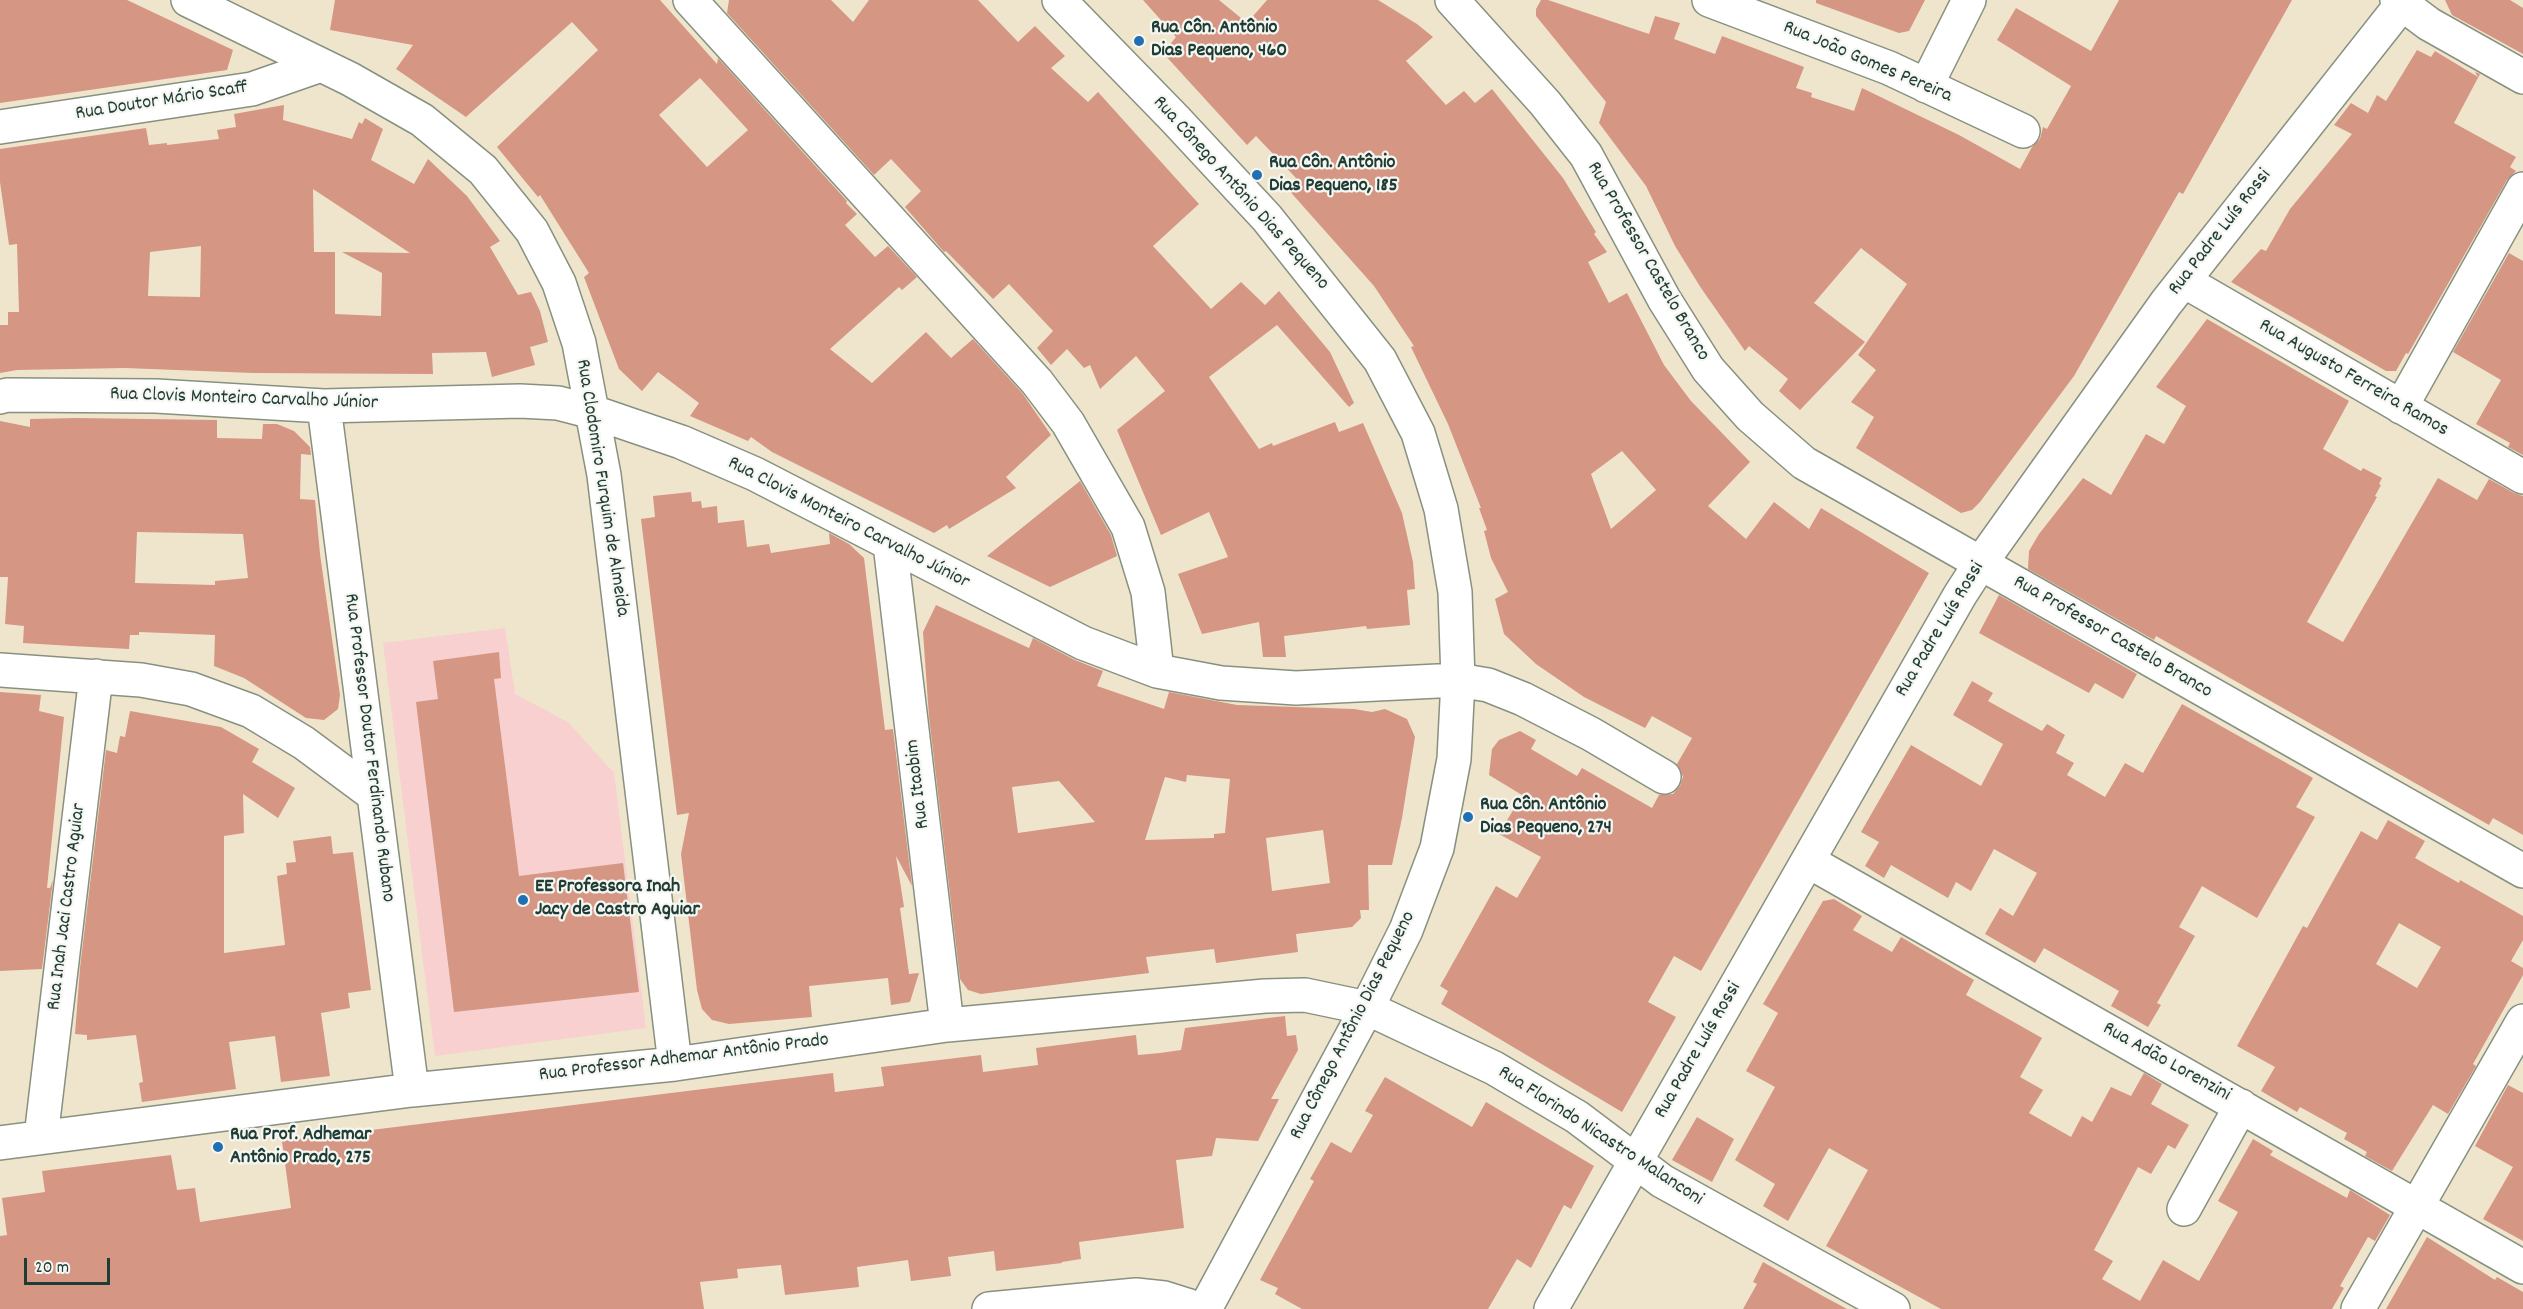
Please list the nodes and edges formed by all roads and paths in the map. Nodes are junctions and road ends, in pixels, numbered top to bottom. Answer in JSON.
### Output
{"nodes":[{"id":1,"x":188,"y":0,"type":"edge"},
{"id":2,"x":690,"y":0,"type":"edge"},
{"id":3,"x":1059,"y":0,"type":"edge"},
{"id":4,"x":1452,"y":0,"type":"edge"},
{"id":5,"x":1709,"y":0,"type":"edge"},
{"id":6,"x":1969,"y":0,"type":"edge"},
{"id":7,"x":2401,"y":1,"type":"edge"},
{"id":8,"x":321,"y":65,"type":"junction"},
{"id":9,"x":2523,"y":77,"type":"edge"},
{"id":10,"x":1926,"y":86,"type":"junction"},
{"id":11,"x":0,"y":127,"type":"edge"},
{"id":12,"x":2023,"y":131,"type":"dead end"},
{"id":13,"x":2523,"y":189,"type":"edge"},
{"id":14,"x":2184,"y":281,"type":"junction"},
{"id":15,"x":0,"y":397,"type":"edge"},
{"id":16,"x":324,"y":406,"type":"junction"},
{"id":17,"x":2400,"y":407,"type":"junction"},
{"id":18,"x":593,"y":412,"type":"junction"},
{"id":19,"x":2523,"y":477,"type":"edge"},
{"id":20,"x":890,"y":544,"type":"junction"},
{"id":21,"x":1980,"y":564,"type":"junction"},
{"id":22,"x":0,"y":670,"type":"edge"},
{"id":23,"x":1156,"y":671,"type":"junction"},
{"id":24,"x":96,"y":676,"type":"junction"},
{"id":25,"x":1458,"y":680,"type":"junction"},
{"id":26,"x":1664,"y":777,"type":"dead end"},
{"id":27,"x":374,"y":795,"type":"junction"},
{"id":28,"x":1808,"y":861,"type":"junction"},
{"id":29,"x":2523,"y":871,"type":"edge"},
{"id":30,"x":1367,"y":1008,"type":"junction"},
{"id":31,"x":2523,"y":1021,"type":"edge"},
{"id":32,"x":947,"y":1024,"type":"junction"},
{"id":33,"x":675,"y":1064,"type":"junction"},
{"id":34,"x":412,"y":1090,"type":"junction"},
{"id":35,"x":2241,"y":1106,"type":"junction"},
{"id":36,"x":41,"y":1137,"type":"junction"},
{"id":37,"x":0,"y":1143,"type":"edge"},
{"id":38,"x":1635,"y":1161,"type":"junction"},
{"id":39,"x":2417,"y":1205,"type":"junction"},
{"id":40,"x":2184,"y":1209,"type":"dead end"},
{"id":41,"x":2523,"y":1267,"type":"edge"},
{"id":42,"x":989,"y":1309,"type":"edge"},
{"id":43,"x":1198,"y":1309,"type":"edge"},
{"id":44,"x":1204,"y":1309,"type":"edge"},
{"id":45,"x":1551,"y":1309,"type":"edge"},
{"id":46,"x":1893,"y":1309,"type":"edge"},
{"id":47,"x":2358,"y":1309,"type":"edge"}],
"edges":[{"from":1,"to":8,"type":"street","name":"Rua Clodomiro Furquim de Almeida"},
{"from":2,"to":23,"type":"street"},
{"from":3,"to":25,"type":"street","name":"Rua Cônego Antônio Dias Pequeno"},
{"from":4,"to":21,"type":"street","name":"Rua Professor Castelo Branco"},
{"from":5,"to":10,"type":"street","name":"Rua João Gomes Pereira"},
{"from":6,"to":10,"type":"street"},
{"from":7,"to":9,"type":"street"},
{"from":7,"to":14,"type":"street","name":"Rua Padre Luís Rossi"},
{"from":8,"to":11,"type":"street","name":"Rua Doutor Mário Scaff"},
{"from":8,"to":18,"type":"street","name":"Rua Clodomiro Furquim de Almeida"},
{"from":10,"to":12,"type":"street","name":"Rua João Gomes Pereira"},
{"from":13,"to":17,"type":"street"},
{"from":14,"to":17,"type":"street","name":"Rua Augusto Ferreira Ramos"},
{"from":14,"to":21,"type":"street","name":"Rua Padre Luís Rossi"},
{"from":15,"to":16,"type":"street","name":"Rua Clovis Monteiro Carvalho Júnior"},
{"from":16,"to":18,"type":"street","name":"Rua Clovis Monteiro Carvalho Júnior"},
{"from":16,"to":27,"type":"street","name":"Rua Professor Doutor Ferdinando Rubano"},
{"from":17,"to":19,"type":"street","name":"Rua Augusto Ferreira Ramos"},
{"from":18,"to":20,"type":"street","name":"Rua Clovis Monteiro Carvalho Júnior"},
{"from":18,"to":33,"type":"street","name":"Rua Clodomiro Furquim de Almeida"},
{"from":20,"to":23,"type":"street","name":"Rua Clovis Monteiro Carvalho Júnior"},
{"from":20,"to":32,"type":"street","name":"Rua Itaobim"},
{"from":21,"to":28,"type":"street","name":"Rua Padre Luís Rossi"},
{"from":21,"to":29,"type":"street","name":"Rua Professor Castelo Branco"},
{"from":22,"to":24,"type":"street"},
{"from":23,"to":25,"type":"street","name":"Rua Clovis Monteiro Carvalho Júnior"},
{"from":24,"to":27,"type":"street"},
{"from":24,"to":36,"type":"street","name":"Rua Inah Jaci Castro Aguiar"},
{"from":25,"to":26,"type":"street","name":"Rua Clovis Monteiro Carvalho Júnior"},
{"from":25,"to":30,"type":"street","name":"Rua Cônego Antônio Dias Pequeno"},
{"from":27,"to":34,"type":"street","name":"Rua Professor Doutor Ferdinando Rubano"},
{"from":28,"to":35,"type":"street","name":"Rua Adão Lorenzini"},
{"from":28,"to":38,"type":"street","name":"Rua Padre Luís Rossi"},
{"from":30,"to":32,"type":"street","name":"Rua Professor Adhemar Antônio Prado"},
{"from":30,"to":38,"type":"street","name":"Rua Florindo Nicastro Malanconi"},
{"from":30,"to":44,"type":"street","name":"Rua Cônego Antônio Dias Pequeno"},
{"from":31,"to":39,"type":"street"},
{"from":32,"to":33,"type":"street","name":"Rua Professor Adhemar Antônio Prado"},
{"from":33,"to":34,"type":"street","name":"Rua Professor Adhemar Antônio Prado"},
{"from":34,"to":36,"type":"street","name":"Rua Professor Adhemar Antônio Prado"},
{"from":35,"to":39,"type":"street","name":"Rua Adão Lorenzini"},
{"from":35,"to":40,"type":"street"},
{"from":36,"to":37,"type":"street","name":"Rua Professor Adhemar Antônio Prado"},
{"from":38,"to":45,"type":"street","name":"Rua Padre Luís Rossi"},
{"from":38,"to":46,"type":"street","name":"Rua Florindo Nicastro Malanconi"},
{"from":39,"to":41,"type":"street","name":"Rua Adão Lorenzini"},
{"from":39,"to":47,"type":"street"},
{"from":42,"to":43,"type":"street"}]}
